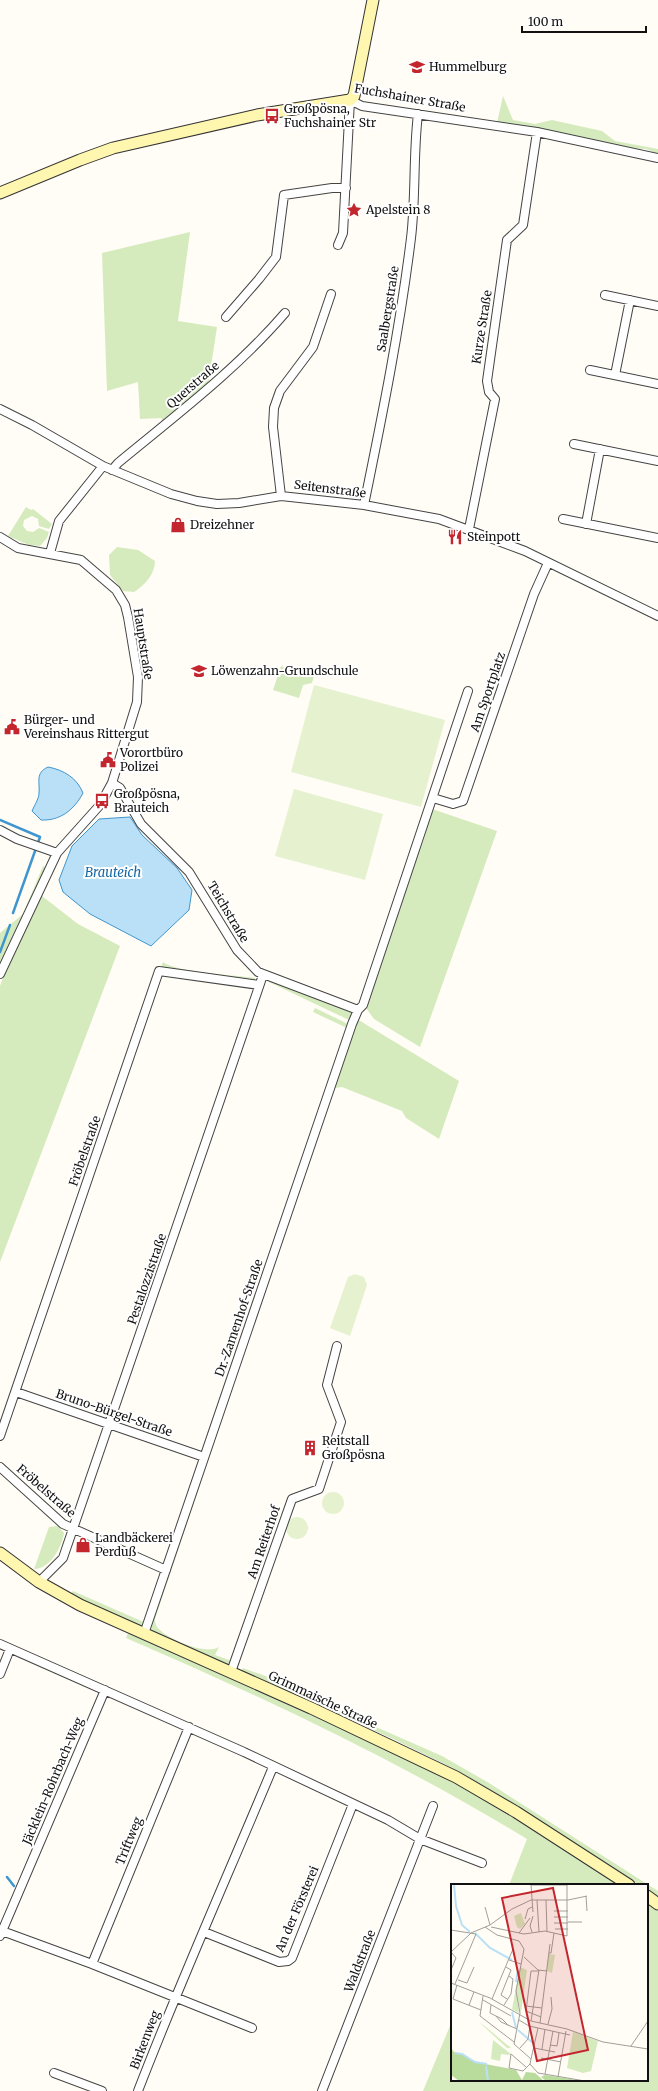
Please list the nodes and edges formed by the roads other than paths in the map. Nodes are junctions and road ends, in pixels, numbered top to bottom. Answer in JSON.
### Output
{"nodes":[{"id":1,"x":373,"y":0,"type":"edge"},
{"id":2,"x":350,"y":100,"type":"junction"},
{"id":3,"x":418,"y":114,"type":"junction"},
{"id":4,"x":537,"y":132,"type":"junction"},
{"id":5,"x":658,"y":158,"type":"edge"},
{"id":6,"x":346,"y":188,"type":"junction"},
{"id":7,"x":0,"y":193,"type":"edge"},
{"id":8,"x":338,"y":245,"type":"dead end"},
{"id":9,"x":331,"y":294,"type":"dead end"},
{"id":10,"x":605,"y":295,"type":"dead end"},
{"id":11,"x":630,"y":300,"type":"junction"},
{"id":12,"x":658,"y":306,"type":"edge"},
{"id":13,"x":285,"y":313,"type":"dead end"},
{"id":14,"x":226,"y":318,"type":"dead end"},
{"id":15,"x":590,"y":370,"type":"dead end"},
{"id":16,"x":615,"y":375,"type":"junction"},
{"id":17,"x":658,"y":384,"type":"edge"},
{"id":18,"x":0,"y":409,"type":"edge"},
{"id":19,"x":574,"y":444,"type":"dead end"},
{"id":20,"x":600,"y":450,"type":"junction"},
{"id":21,"x":658,"y":461,"type":"edge"},
{"id":22,"x":103,"y":466,"type":"junction"},
{"id":23,"x":112,"y":470,"type":"junction"},
{"id":24,"x":281,"y":496,"type":"junction"},
{"id":25,"x":364,"y":505,"type":"junction"},
{"id":26,"x":563,"y":519,"type":"dead end"},
{"id":27,"x":586,"y":524,"type":"junction"},
{"id":28,"x":469,"y":529,"type":"junction"},
{"id":29,"x":0,"y":537,"type":"edge"},
{"id":30,"x":658,"y":538,"type":"edge"},
{"id":31,"x":50,"y":554,"type":"junction"},
{"id":32,"x":548,"y":563,"type":"junction"},
{"id":33,"x":658,"y":616,"type":"edge"},
{"id":34,"x":468,"y":691,"type":"dead end"},
{"id":35,"x":112,"y":783,"type":"junction"},
{"id":36,"x":433,"y":798,"type":"junction"},
{"id":37,"x":0,"y":830,"type":"edge"},
{"id":38,"x":58,"y":852,"type":"junction"},
{"id":39,"x":0,"y":974,"type":"edge"},
{"id":40,"x":263,"y":975,"type":"junction"},
{"id":41,"x":259,"y":985,"type":"junction"},
{"id":42,"x":358,"y":1010,"type":"junction"},
{"id":43,"x":337,"y":1346,"type":"dead end"},
{"id":44,"x":16,"y":1392,"type":"junction"},
{"id":45,"x":110,"y":1425,"type":"junction"},
{"id":46,"x":0,"y":1436,"type":"edge"},
{"id":47,"x":204,"y":1457,"type":"junction"},
{"id":48,"x":0,"y":1467,"type":"edge"},
{"id":49,"x":72,"y":1529,"type":"junction"},
{"id":50,"x":0,"y":1553,"type":"edge"},
{"id":51,"x":166,"y":1570,"type":"junction"},
{"id":52,"x":39,"y":1582,"type":"junction"},
{"id":53,"x":144,"y":1634,"type":"junction"},
{"id":54,"x":0,"y":1644,"type":"edge"},
{"id":55,"x":10,"y":1649,"type":"junction"},
{"id":56,"x":231,"y":1672,"type":"junction"},
{"id":57,"x":0,"y":1674,"type":"edge"},
{"id":58,"x":105,"y":1690,"type":"junction"},
{"id":59,"x":189,"y":1727,"type":"junction"},
{"id":60,"x":273,"y":1767,"type":"junction"},
{"id":61,"x":353,"y":1804,"type":"junction"},
{"id":62,"x":433,"y":1806,"type":"dead end"},
{"id":63,"x":420,"y":1839,"type":"junction"},
{"id":64,"x":482,"y":1863,"type":"dead end"},
{"id":65,"x":627,"y":1884,"type":"edge"},
{"id":66,"x":648,"y":1897,"type":"edge"},
{"id":67,"x":658,"y":1904,"type":"edge"},
{"id":68,"x":204,"y":1932,"type":"junction"},
{"id":69,"x":1,"y":1934,"type":"edge"},
{"id":70,"x":92,"y":1964,"type":"junction"},
{"id":71,"x":174,"y":1997,"type":"junction"},
{"id":72,"x":252,"y":2028,"type":"dead end"},
{"id":73,"x":54,"y":2073,"type":"dead end"},
{"id":74,"x":102,"y":2091,"type":"edge"},
{"id":75,"x":138,"y":2091,"type":"edge"},
{"id":76,"x":322,"y":2091,"type":"edge"}],
"edges":[{"from":1,"to":2,"type":"main road"},
{"from":2,"to":3,"type":"street","name":"Fuchshainer Straße"},
{"from":2,"to":6,"type":"street"},
{"from":2,"to":7,"type":"main road","name":"Fuchshainer Straße"},
{"from":3,"to":4,"type":"street","name":"Fuchshainer Straße"},
{"from":3,"to":25,"type":"street","name":"Saalbergstraße"},
{"from":4,"to":5,"type":"street","name":"Fuchshainer Straße"},
{"from":4,"to":28,"type":"street","name":"Kurze Straße"},
{"from":6,"to":8,"type":"street"},
{"from":6,"to":14,"type":"street"},
{"from":9,"to":24,"type":"street"},
{"from":10,"to":11,"type":"street"},
{"from":11,"to":12,"type":"street"},
{"from":11,"to":16,"type":"street"},
{"from":13,"to":23,"type":"street","name":"Querstraße"},
{"from":15,"to":16,"type":"street"},
{"from":16,"to":17,"type":"street"},
{"from":18,"to":22,"type":"street","name":"Seitenstraße"},
{"from":19,"to":20,"type":"street"},
{"from":20,"to":21,"type":"street"},
{"from":20,"to":27,"type":"street"},
{"from":22,"to":23,"type":"street","name":"Seitenstraße"},
{"from":22,"to":31,"type":"street"},
{"from":23,"to":24,"type":"street","name":"Seitenstraße"},
{"from":24,"to":25,"type":"street","name":"Seitenstraße"},
{"from":25,"to":28,"type":"street","name":"Seitenstraße"},
{"from":26,"to":27,"type":"street"},
{"from":27,"to":30,"type":"street"},
{"from":28,"to":32,"type":"street","name":"Seitenstraße"},
{"from":29,"to":31,"type":"street","name":"Hauptstraße"},
{"from":31,"to":35,"type":"street","name":"Hauptstraße"},
{"from":32,"to":33,"type":"street","name":"Seitenstraße"},
{"from":32,"to":36,"type":"street","name":"Am Sportplatz"},
{"from":34,"to":36,"type":"street","name":"Am Sportplatz"},
{"from":35,"to":38,"type":"street","name":"Hauptstraße"},
{"from":35,"to":40,"type":"street","name":"Teichstraße"},
{"from":36,"to":42,"type":"street","name":"Am Sportplatz"},
{"from":37,"to":38,"type":"street"},
{"from":38,"to":39,"type":"street","name":"Hauptstraße"},
{"from":40,"to":41,"type":"street","name":"Pestalozzistraße"},
{"from":40,"to":42,"type":"street","name":"Teichstraße"},
{"from":41,"to":44,"type":"street","name":"Fröbelstraße"},
{"from":41,"to":45,"type":"street","name":"Pestalozzistraße"},
{"from":42,"to":47,"type":"street","name":"Dr.-Zamenhof-Straße"},
{"from":43,"to":56,"type":"street","name":"Am Reiterhof"},
{"from":44,"to":45,"type":"street","name":"Bruno-Bürgel-Straße"},
{"from":44,"to":46,"type":"street","name":"Fröbelstraße"},
{"from":45,"to":47,"type":"street","name":"Bruno-Bürgel-Straße"},
{"from":45,"to":49,"type":"street","name":"Pestalozzistraße"},
{"from":47,"to":51,"type":"street","name":"Dr.-Zamenhof-Straße"},
{"from":48,"to":49,"type":"street","name":"Fröbelstraße"},
{"from":49,"to":51,"type":"street","name":"Fröbelstraße"},
{"from":49,"to":52,"type":"street","name":"Pestalozzistraße"},
{"from":50,"to":52,"type":"main road","name":"Grimmaische Straße"},
{"from":51,"to":53,"type":"street","name":"Dr.-Zamenhof-Straße"},
{"from":52,"to":53,"type":"main road","name":"Grimmaische Straße"},
{"from":53,"to":56,"type":"main road","name":"Grimmaische Straße"},
{"from":54,"to":55,"type":"street"},
{"from":55,"to":57,"type":"street"},
{"from":55,"to":58,"type":"street"},
{"from":56,"to":65,"type":"main road","name":"Grimmaische Straße"},
{"from":58,"to":59,"type":"street"},
{"from":58,"to":69,"type":"street","name":"Jäcklein-Rohrbach-Weg"},
{"from":59,"to":60,"type":"street"},
{"from":59,"to":70,"type":"street","name":"Triftweg"},
{"from":60,"to":61,"type":"street"},
{"from":60,"to":68,"type":"street"},
{"from":61,"to":63,"type":"street"},
{"from":61,"to":68,"type":"street","name":"An der Försterei"},
{"from":62,"to":63,"type":"street","name":"Waldstraße"},
{"from":63,"to":64,"type":"street"},
{"from":63,"to":76,"type":"street","name":"Waldstraße"},
{"from":66,"to":67,"type":"main road"},
{"from":68,"to":71,"type":"street"},
{"from":69,"to":70,"type":"street"},
{"from":70,"to":71,"type":"street"},
{"from":71,"to":72,"type":"street"},
{"from":71,"to":75,"type":"street","name":"Birkenweg"},
{"from":73,"to":74,"type":"street"}]}
